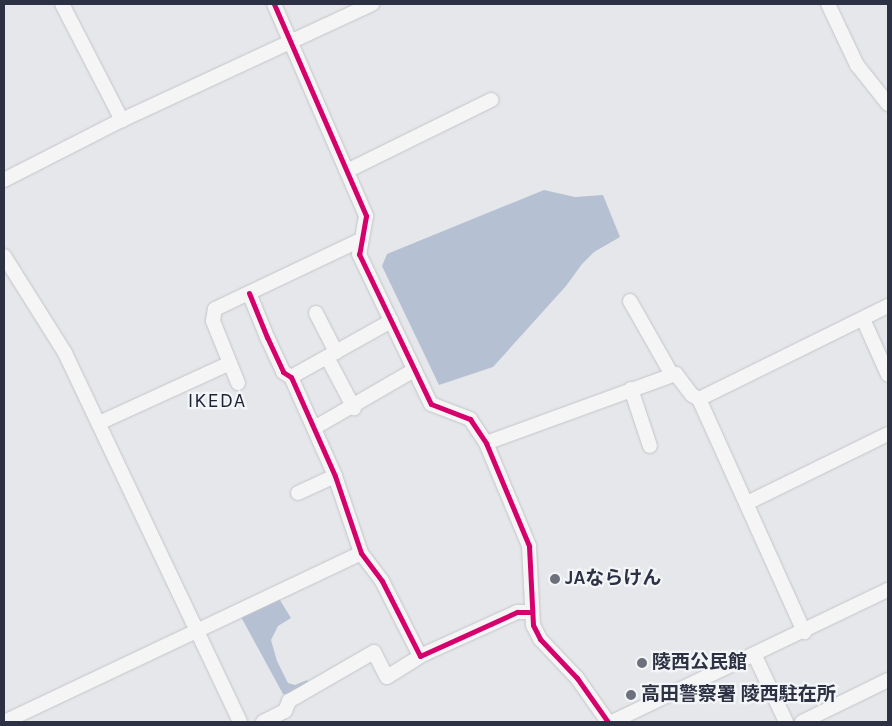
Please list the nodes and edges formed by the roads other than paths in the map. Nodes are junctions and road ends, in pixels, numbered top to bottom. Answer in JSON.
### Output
{"nodes":[{"id":1,"x":62,"y":4,"type":"edge"},
{"id":2,"x":274,"y":4,"type":"edge"},
{"id":3,"x":372,"y":4,"type":"edge"},
{"id":4,"x":828,"y":4,"type":"edge"},
{"id":5,"x":292,"y":41,"type":"junction"},
{"id":6,"x":491,"y":100,"type":"dead end"},
{"id":7,"x":888,"y":104,"type":"edge"},
{"id":8,"x":122,"y":120,"type":"junction"},
{"id":9,"x":347,"y":171,"type":"junction"},
{"id":10,"x":4,"y":180,"type":"edge"},
{"id":11,"x":358,"y":241,"type":"junction"},
{"id":12,"x":4,"y":256,"type":"edge"},
{"id":13,"x":249,"y":293,"type":"junction"},
{"id":14,"x":630,"y":301,"type":"dead end"},
{"id":15,"x":888,"y":306,"type":"edge"},
{"id":16,"x":316,"y":313,"type":"dead end"},
{"id":17,"x":863,"y":319,"type":"junction"},
{"id":18,"x":391,"y":321,"type":"junction"},
{"id":19,"x":332,"y":354,"type":"junction"},
{"id":20,"x":230,"y":363,"type":"junction"},
{"id":21,"x":414,"y":370,"type":"junction"},
{"id":22,"x":672,"y":375,"type":"junction"},
{"id":23,"x":888,"y":375,"type":"edge"},
{"id":24,"x":290,"y":377,"type":"junction"},
{"id":25,"x":238,"y":383,"type":"dead end"},
{"id":26,"x":631,"y":389,"type":"junction"},
{"id":27,"x":700,"y":399,"type":"junction"},
{"id":28,"x":354,"y":408,"type":"junction"},
{"id":29,"x":99,"y":423,"type":"junction"},
{"id":30,"x":314,"y":428,"type":"junction"},
{"id":31,"x":888,"y":434,"type":"edge"},
{"id":32,"x":486,"y":443,"type":"junction"},
{"id":33,"x":650,"y":446,"type":"dead end"},
{"id":34,"x":335,"y":476,"type":"junction"},
{"id":35,"x":298,"y":493,"type":"dead end"},
{"id":36,"x":747,"y":503,"type":"junction"},
{"id":37,"x":361,"y":553,"type":"junction"},
{"id":38,"x":888,"y":590,"type":"edge"},
{"id":39,"x":532,"y":612,"type":"junction"},
{"id":40,"x":195,"y":632,"type":"junction"},
{"id":41,"x":804,"y":632,"type":"junction"},
{"id":42,"x":420,"y":656,"type":"junction"},
{"id":43,"x":755,"y":656,"type":"junction"},
{"id":44,"x":888,"y":680,"type":"edge"},
{"id":45,"x":4,"y":722,"type":"edge"},
{"id":46,"x":240,"y":722,"type":"edge"},
{"id":47,"x":263,"y":722,"type":"edge"},
{"id":48,"x":608,"y":722,"type":"edge"},
{"id":49,"x":612,"y":722,"type":"edge"},
{"id":50,"x":786,"y":722,"type":"edge"},
{"id":51,"x":802,"y":722,"type":"edge"}],
"edges":[{"from":1,"to":8,"type":"street"},
{"from":2,"to":5,"type":"street"},
{"from":3,"to":5,"type":"street"},
{"from":4,"to":7,"type":"street"},
{"from":5,"to":8,"type":"street"},
{"from":5,"to":9,"type":"street"},
{"from":6,"to":9,"type":"street"},
{"from":8,"to":10,"type":"street"},
{"from":9,"to":11,"type":"street"},
{"from":11,"to":13,"type":"street"},
{"from":11,"to":18,"type":"street"},
{"from":12,"to":29,"type":"street"},
{"from":13,"to":20,"type":"street"},
{"from":13,"to":24,"type":"street"},
{"from":14,"to":22,"type":"street"},
{"from":15,"to":17,"type":"street"},
{"from":16,"to":19,"type":"street"},
{"from":17,"to":23,"type":"street"},
{"from":17,"to":27,"type":"street"},
{"from":18,"to":19,"type":"street"},
{"from":18,"to":21,"type":"street"},
{"from":19,"to":24,"type":"street"},
{"from":19,"to":28,"type":"street"},
{"from":20,"to":25,"type":"street"},
{"from":20,"to":29,"type":"street"},
{"from":21,"to":28,"type":"street"},
{"from":21,"to":32,"type":"street"},
{"from":22,"to":26,"type":"street"},
{"from":22,"to":27,"type":"street"},
{"from":24,"to":30,"type":"street"},
{"from":26,"to":32,"type":"street"},
{"from":26,"to":33,"type":"street"},
{"from":27,"to":36,"type":"street"},
{"from":28,"to":30,"type":"street"},
{"from":29,"to":40,"type":"street"},
{"from":30,"to":34,"type":"street"},
{"from":31,"to":36,"type":"street"},
{"from":32,"to":39,"type":"street"},
{"from":34,"to":35,"type":"street"},
{"from":34,"to":37,"type":"street"},
{"from":36,"to":41,"type":"street"},
{"from":37,"to":40,"type":"street"},
{"from":37,"to":42,"type":"street"},
{"from":38,"to":41,"type":"street"},
{"from":39,"to":42,"type":"street"},
{"from":39,"to":48,"type":"street"},
{"from":40,"to":45,"type":"street"},
{"from":40,"to":46,"type":"street"},
{"from":41,"to":43,"type":"street"},
{"from":42,"to":47,"type":"street"},
{"from":43,"to":49,"type":"street"},
{"from":43,"to":50,"type":"street"},
{"from":44,"to":51,"type":"street"}]}
